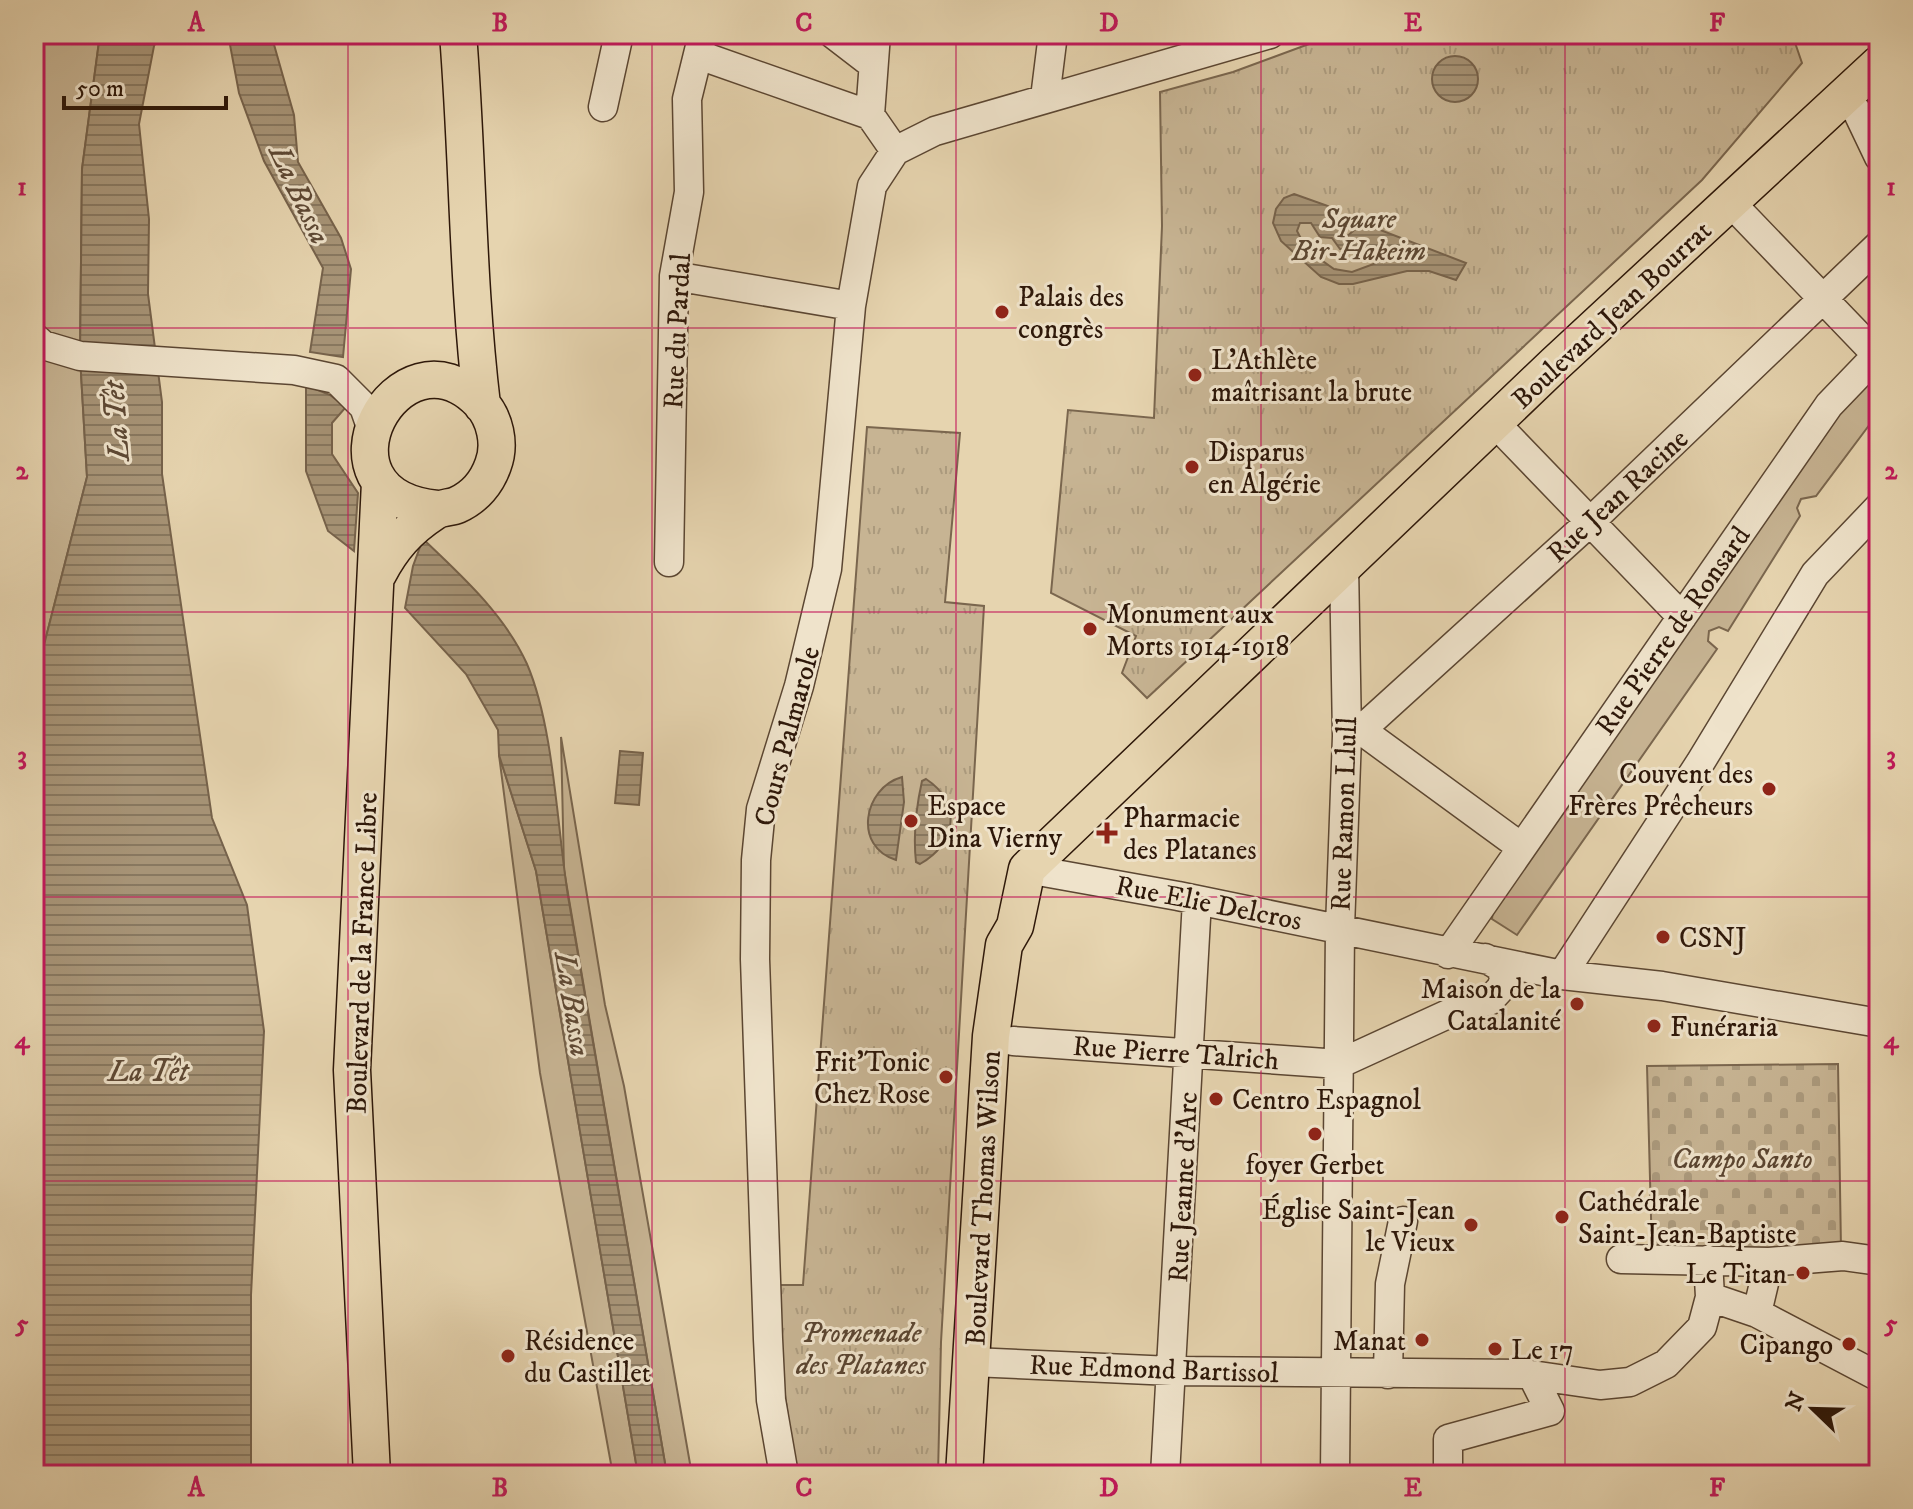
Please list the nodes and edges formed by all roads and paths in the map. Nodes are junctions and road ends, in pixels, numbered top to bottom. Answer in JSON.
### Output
{"nodes":[{"id":1,"x":433,"y":34,"type":"edge"},
{"id":2,"x":458,"y":34,"type":"edge"},
{"id":3,"x":619,"y":34,"type":"edge"},
{"id":4,"x":833,"y":34,"type":"edge"},
{"id":5,"x":876,"y":34,"type":"edge"},
{"id":6,"x":1053,"y":34,"type":"edge"},
{"id":7,"x":1270,"y":34,"type":"edge"},
{"id":8,"x":701,"y":44,"type":"edge"},
{"id":9,"x":872,"y":64,"type":"junction"},
{"id":10,"x":1879,"y":64,"type":"edge"},
{"id":11,"x":1845,"y":96,"type":"junction"},
{"id":12,"x":1045,"y":98,"type":"junction"},
{"id":13,"x":603,"y":107,"type":"dead end"},
{"id":14,"x":870,"y":115,"type":"junction"},
{"id":15,"x":895,"y":151,"type":"junction"},
{"id":16,"x":1879,"y":157,"type":"edge"},
{"id":17,"x":1730,"y":202,"type":"junction"},
{"id":18,"x":1879,"y":245,"type":"edge"},
{"id":19,"x":468,"y":249,"type":"junction"},
{"id":20,"x":674,"y":276,"type":"junction"},
{"id":21,"x":1823,"y":299,"type":"junction"},
{"id":22,"x":851,"y":306,"type":"junction"},
{"id":23,"x":471,"y":312,"type":"junction"},
{"id":24,"x":34,"y":337,"type":"edge"},
{"id":25,"x":1878,"y":354,"type":"edge"},
{"id":26,"x":435,"y":381,"type":"junction"},
{"id":27,"x":482,"y":405,"type":"junction"},
{"id":28,"x":1495,"y":423,"type":"junction"},
{"id":29,"x":371,"y":427,"type":"junction"},
{"id":30,"x":380,"y":482,"type":"junction"},
{"id":31,"x":1879,"y":507,"type":"edge"},
{"id":32,"x":437,"y":509,"type":"junction"},
{"id":33,"x":1590,"y":522,"type":"junction"},
{"id":34,"x":669,"y":562,"type":"dead end"},
{"id":35,"x":1344,"y":565,"type":"junction"},
{"id":36,"x":377,"y":576,"type":"junction"},
{"id":37,"x":1682,"y":617,"type":"junction"},
{"id":38,"x":1354,"y":733,"type":"junction"},
{"id":39,"x":1521,"y":847,"type":"junction"},
{"id":40,"x":1027,"y":869,"type":"junction"},
{"id":41,"x":1197,"y":900,"type":"junction"},
{"id":42,"x":1015,"y":926,"type":"junction"},
{"id":43,"x":1340,"y":928,"type":"junction"},
{"id":44,"x":1448,"y":954,"type":"junction"},
{"id":45,"x":1495,"y":967,"type":"junction"},
{"id":46,"x":1562,"y":975,"type":"junction"},
{"id":47,"x":1489,"y":1001,"type":"junction"},
{"id":48,"x":1879,"y":1023,"type":"edge"},
{"id":49,"x":1013,"y":1041,"type":"junction"},
{"id":50,"x":1189,"y":1054,"type":"junction"},
{"id":51,"x":1339,"y":1064,"type":"junction"},
{"id":52,"x":1403,"y":1221,"type":"dead end"},
{"id":53,"x":1621,"y":1259,"type":"dead end"},
{"id":54,"x":1708,"y":1260,"type":"junction"},
{"id":55,"x":1879,"y":1261,"type":"edge"},
{"id":56,"x":1769,"y":1262,"type":"junction"},
{"id":57,"x":1710,"y":1297,"type":"junction"},
{"id":58,"x":1757,"y":1313,"type":"junction"},
{"id":59,"x":983,"y":1362,"type":"junction"},
{"id":60,"x":1172,"y":1371,"type":"junction"},
{"id":61,"x":1336,"y":1372,"type":"junction"},
{"id":62,"x":1388,"y":1374,"type":"junction"},
{"id":63,"x":1532,"y":1375,"type":"junction"},
{"id":64,"x":1879,"y":1377,"type":"edge"},
{"id":65,"x":372,"y":1475,"type":"edge"},
{"id":66,"x":784,"y":1475,"type":"edge"},
{"id":67,"x":964,"y":1475,"type":"edge"},
{"id":68,"x":986,"y":1475,"type":"edge"},
{"id":69,"x":1165,"y":1475,"type":"edge"},
{"id":70,"x":1335,"y":1475,"type":"edge"},
{"id":71,"x":1448,"y":1475,"type":"edge"}],
"edges":[{"from":1,"to":19,"type":"main road"},
{"from":2,"to":19,"type":"main road"},
{"from":3,"to":13,"type":"street"},
{"from":4,"to":9,"type":"street"},
{"from":5,"to":9,"type":"street"},
{"from":6,"to":12,"type":"street"},
{"from":7,"to":12,"type":"street"},
{"from":8,"to":14,"type":"street"},
{"from":8,"to":20,"type":"street","name":"Rue du Pardal"},
{"from":9,"to":14,"type":"street"},
{"from":10,"to":11,"type":"main road","name":"Boulevard Jean Bourrat"},
{"from":11,"to":16,"type":"street"},
{"from":11,"to":17,"type":"main road","name":"Boulevard Jean Bourrat"},
{"from":12,"to":15,"type":"street"},
{"from":14,"to":15,"type":"street"},
{"from":15,"to":22,"type":"street","name":"Cours Palmarole"},
{"from":17,"to":21,"type":"street"},
{"from":17,"to":28,"type":"main road","name":"Boulevard Jean Bourrat"},
{"from":18,"to":21,"type":"street","name":"Rue Jean Racine"},
{"from":19,"to":23,"type":"main road"},
{"from":20,"to":22,"type":"street"},
{"from":20,"to":34,"type":"street","name":"Rue du Pardal"},
{"from":21,"to":25,"type":"street"},
{"from":21,"to":33,"type":"street","name":"Rue Jean Racine"},
{"from":22,"to":66,"type":"street","name":"Cours Palmarole"},
{"from":23,"to":26,"type":"main road"},
{"from":23,"to":27,"type":"main road"},
{"from":24,"to":29,"type":"street"},
{"from":25,"to":37,"type":"street","name":"Rue Pierre de Ronsard"},
{"from":26,"to":27,"type":"main road"},
{"from":26,"to":29,"type":"main road"},
{"from":27,"to":32,"type":"main road"},
{"from":28,"to":33,"type":"street"},
{"from":28,"to":35,"type":"main road","name":"Boulevard Jean Bourrat"},
{"from":29,"to":30,"type":"main road"},
{"from":30,"to":32,"type":"main road"},
{"from":30,"to":36,"type":"main road","name":"Boulevard de la France Libre"},
{"from":31,"to":46,"type":"street"},
{"from":32,"to":36,"type":"main road","name":"Boulevard de la France Libre"},
{"from":33,"to":37,"type":"street"},
{"from":33,"to":38,"type":"street","name":"Rue Jean Racine"},
{"from":35,"to":38,"type":"street","name":"Rue Ramon Llull"},
{"from":35,"to":40,"type":"main road"},
{"from":36,"to":65,"type":"main road","name":"Boulevard de la France Libre"},
{"from":37,"to":39,"type":"street","name":"Rue Pierre de Ronsard"},
{"from":38,"to":39,"type":"street"},
{"from":38,"to":43,"type":"street","name":"Rue Ramon Llull"},
{"from":39,"to":44,"type":"street","name":"Rue Pierre de Ronsard"},
{"from":40,"to":41,"type":"street","name":"Rue Elie Delcros"},
{"from":40,"to":42,"type":"main road","name":"Boulevard Thomas Wilson"},
{"from":41,"to":43,"type":"street","name":"Rue Elie Delcros"},
{"from":41,"to":50,"type":"street","name":"Rue Jeanne d'Arc"},
{"from":42,"to":49,"type":"main road","name":"Boulevard Thomas Wilson"},
{"from":42,"to":59,"type":"main road","name":"Boulevard Thomas Wilson"},
{"from":43,"to":44,"type":"street","name":"Rue Elie Delcros"},
{"from":43,"to":51,"type":"street","name":"Rue Ramon Llull"},
{"from":44,"to":45,"type":"street","name":"Rue Elie Delcros"},
{"from":45,"to":46,"type":"street","name":"Rue Elie Delcros"},
{"from":45,"to":47,"type":"street"},
{"from":46,"to":47,"type":"street"},
{"from":46,"to":48,"type":"street","name":"Rue Elie Delcros"},
{"from":47,"to":51,"type":"street"},
{"from":49,"to":50,"type":"street","name":"Rue Pierre Talrich"},
{"from":49,"to":59,"type":"main road","name":"Boulevard Thomas Wilson"},
{"from":50,"to":51,"type":"street","name":"Rue Pierre Talrich"},
{"from":50,"to":60,"type":"street","name":"Rue Jeanne d'Arc"},
{"from":51,"to":61,"type":"street","name":"Rue Ramon Llull"},
{"from":52,"to":62,"type":"street"},
{"from":53,"to":54,"type":"street"},
{"from":54,"to":56,"type":"street"},
{"from":54,"to":57,"type":"street"},
{"from":55,"to":56,"type":"street"},
{"from":56,"to":58,"type":"street"},
{"from":57,"to":58,"type":"street"},
{"from":57,"to":63,"type":"street","name":"Rue Edmond Bartissol"},
{"from":58,"to":64,"type":"street"},
{"from":59,"to":60,"type":"street","name":"Rue Edmond Bartissol"},
{"from":59,"to":67,"type":"main road","name":"Boulevard Thomas Wilson"},
{"from":59,"to":68,"type":"main road","name":"Boulevard Thomas Wilson"},
{"from":60,"to":61,"type":"street","name":"Rue Edmond Bartissol"},
{"from":60,"to":69,"type":"street","name":"Rue Jeanne d'Arc"},
{"from":61,"to":62,"type":"street","name":"Rue Edmond Bartissol"},
{"from":61,"to":70,"type":"street","name":"Rue Ramon Llull"},
{"from":62,"to":63,"type":"street","name":"Rue Edmond Bartissol"},
{"from":63,"to":71,"type":"street"}]}
